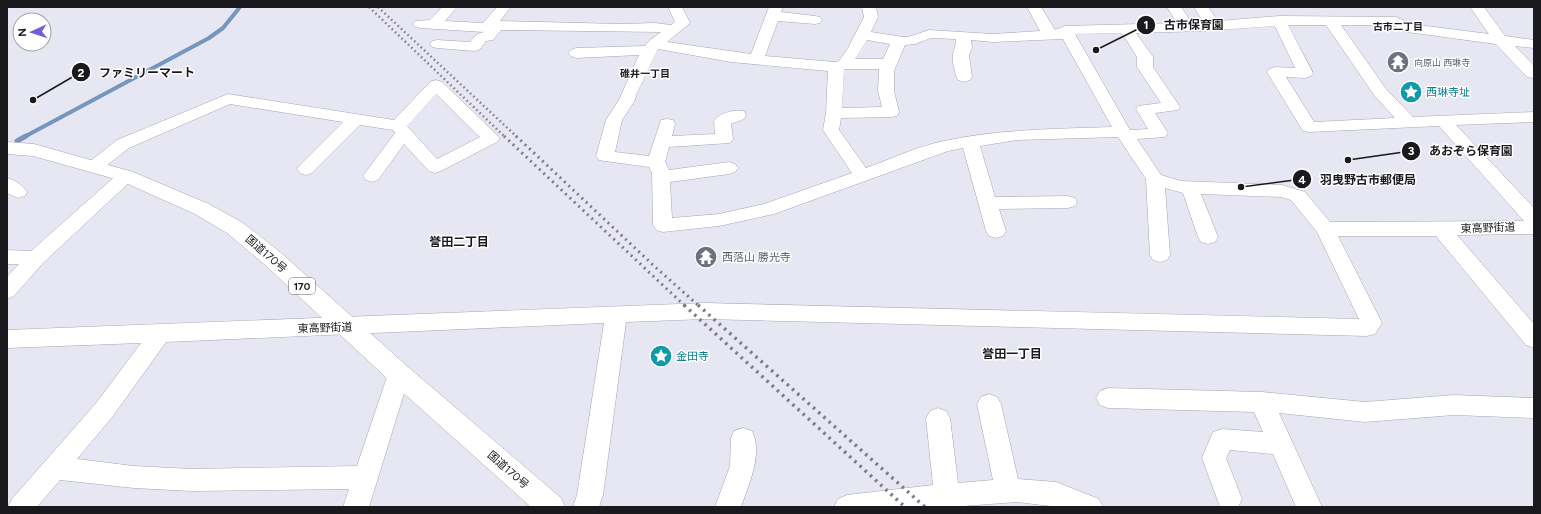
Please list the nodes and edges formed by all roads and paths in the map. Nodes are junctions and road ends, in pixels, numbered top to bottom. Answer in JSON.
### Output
{"nodes":[{"id":1,"x":450,"y":7,"type":"edge"},
{"id":2,"x":504,"y":7,"type":"edge"},
{"id":3,"x":675,"y":7,"type":"edge"},
{"id":4,"x":869,"y":7,"type":"edge"},
{"id":5,"x":1034,"y":7,"type":"edge"},
{"id":6,"x":1174,"y":7,"type":"edge"},
{"id":7,"x":1201,"y":7,"type":"edge"},
{"id":8,"x":1347,"y":7,"type":"edge"},
{"id":9,"x":1379,"y":7,"type":"edge"},
{"id":10,"x":1477,"y":7,"type":"edge"},
{"id":11,"x":774,"y":12,"type":"edge"},
{"id":12,"x":1284,"y":16,"type":"edge"},
{"id":13,"x":816,"y":20,"type":"dead end"},
{"id":14,"x":1330,"y":20,"type":"junction"},
{"id":15,"x":1359,"y":20,"type":"junction"},
{"id":16,"x":1396,"y":20,"type":"junction"},
{"id":17,"x":493,"y":25,"type":"junction"},
{"id":18,"x":1214,"y":26,"type":"junction"},
{"id":19,"x":1187,"y":27,"type":"junction"},
{"id":20,"x":1126,"y":28,"type":"junction"},
{"id":21,"x":673,"y":30,"type":"junction"},
{"id":22,"x":1067,"y":34,"type":"junction"},
{"id":23,"x":862,"y":35,"type":"junction"},
{"id":24,"x":963,"y":35,"type":"junction"},
{"id":25,"x":1050,"y":35,"type":"junction"},
{"id":26,"x":1500,"y":39,"type":"junction"},
{"id":27,"x":899,"y":41,"type":"junction"},
{"id":28,"x":437,"y":44,"type":"dead end"},
{"id":29,"x":1534,"y":44,"type":"edge"},
{"id":30,"x":652,"y":47,"type":"junction"},
{"id":31,"x":576,"y":53,"type":"dead end"},
{"id":32,"x":756,"y":60,"type":"junction"},
{"id":33,"x":889,"y":64,"type":"junction"},
{"id":34,"x":840,"y":66,"type":"junction"},
{"id":35,"x":1533,"y":74,"type":"dead end"},
{"id":36,"x":964,"y":77,"type":"dead end"},
{"id":37,"x":834,"y":113,"type":"junction"},
{"id":38,"x":738,"y":115,"type":"dead end"},
{"id":39,"x":1534,"y":117,"type":"edge"},
{"id":40,"x":356,"y":119,"type":"junction"},
{"id":41,"x":1443,"y":121,"type":"junction"},
{"id":42,"x":1408,"y":122,"type":"junction"},
{"id":43,"x":667,"y":124,"type":"dead end"},
{"id":44,"x":401,"y":129,"type":"junction"},
{"id":45,"x":1125,"y":133,"type":"junction"},
{"id":46,"x":970,"y":141,"type":"junction"},
{"id":47,"x":662,"y":142,"type":"junction"},
{"id":48,"x":7,"y":148,"type":"edge"},
{"id":49,"x":95,"y":166,"type":"junction"},
{"id":50,"x":729,"y":168,"type":"dead end"},
{"id":51,"x":306,"y":169,"type":"dead end"},
{"id":52,"x":659,"y":169,"type":"junction"},
{"id":53,"x":862,"y":175,"type":"junction"},
{"id":54,"x":126,"y":176,"type":"junction"},
{"id":55,"x":372,"y":176,"type":"dead end"},
{"id":56,"x":1155,"y":179,"type":"junction"},
{"id":57,"x":1190,"y":188,"type":"junction"},
{"id":58,"x":1068,"y":202,"type":"dead end"},
{"id":59,"x":988,"y":203,"type":"junction"},
{"id":60,"x":1534,"y":219,"type":"edge"},
{"id":61,"x":1534,"y":226,"type":"edge"},
{"id":62,"x":1325,"y":229,"type":"junction"},
{"id":63,"x":1442,"y":229,"type":"junction"},
{"id":64,"x":996,"y":232,"type":"dead end"},
{"id":65,"x":1208,"y":237,"type":"dead end"},
{"id":66,"x":1160,"y":255,"type":"dead end"},
{"id":67,"x":7,"y":257,"type":"edge"},
{"id":68,"x":36,"y":258,"type":"junction"},
{"id":69,"x":7,"y":291,"type":"edge"},
{"id":70,"x":616,"y":315,"type":"junction"},
{"id":71,"x":348,"y":327,"type":"junction"},
{"id":72,"x":160,"y":334,"type":"junction"},
{"id":73,"x":7,"y":339,"type":"edge"},
{"id":74,"x":1534,"y":339,"type":"edge"},
{"id":75,"x":400,"y":374,"type":"junction"},
{"id":76,"x":1108,"y":398,"type":"dead end"},
{"id":77,"x":1262,"y":402,"type":"junction"},
{"id":78,"x":989,"y":404,"type":"dead end"},
{"id":79,"x":1534,"y":408,"type":"edge"},
{"id":80,"x":938,"y":418,"type":"dead end"},
{"id":81,"x":743,"y":438,"type":"dead end"},
{"id":82,"x":1281,"y":444,"type":"junction"},
{"id":83,"x":54,"y":468,"type":"junction"},
{"id":84,"x":366,"y":477,"type":"junction"},
{"id":85,"x":1008,"y":491,"type":"junction"},
{"id":86,"x":947,"y":496,"type":"junction"},
{"id":87,"x":1229,"y":499,"type":"dead end"},
{"id":88,"x":882,"y":505,"type":"edge"},
{"id":89,"x":21,"y":507,"type":"edge"},
{"id":90,"x":356,"y":507,"type":"edge"},
{"id":91,"x":551,"y":507,"type":"edge"},
{"id":92,"x":586,"y":507,"type":"edge"},
{"id":93,"x":728,"y":507,"type":"edge"},
{"id":94,"x":847,"y":507,"type":"edge"},
{"id":95,"x":1090,"y":507,"type":"edge"},
{"id":96,"x":1309,"y":507,"type":"edge"}],
"edges":[{"from":1,"to":17,"type":"street"},
{"from":2,"to":17,"type":"street"},
{"from":3,"to":21,"type":"street"},
{"from":4,"to":23,"type":"street"},
{"from":5,"to":25,"type":"street"},
{"from":6,"to":19,"type":"street"},
{"from":7,"to":18,"type":"street"},
{"from":8,"to":15,"type":"street"},
{"from":9,"to":16,"type":"street"},
{"from":10,"to":26,"type":"street"},
{"from":11,"to":13,"type":"street"},
{"from":11,"to":32,"type":"street"},
{"from":12,"to":14,"type":"street"},
{"from":12,"to":18,"type":"street"},
{"from":12,"to":42,"type":"street"},
{"from":14,"to":15,"type":"street"},
{"from":14,"to":42,"type":"street"},
{"from":15,"to":16,"type":"street"},
{"from":16,"to":26,"type":"street"},
{"from":17,"to":21,"type":"street"},
{"from":17,"to":28,"type":"street"},
{"from":18,"to":19,"type":"street"},
{"from":19,"to":20,"type":"street"},
{"from":20,"to":22,"type":"street"},
{"from":20,"to":45,"type":"street"},
{"from":21,"to":30,"type":"street"},
{"from":22,"to":25,"type":"street"},
{"from":22,"to":45,"type":"street"},
{"from":23,"to":27,"type":"street"},
{"from":23,"to":34,"type":"street"},
{"from":24,"to":25,"type":"street"},
{"from":24,"to":27,"type":"street"},
{"from":24,"to":36,"type":"street"},
{"from":26,"to":29,"type":"street"},
{"from":26,"to":35,"type":"street"},
{"from":27,"to":33,"type":"street"},
{"from":30,"to":31,"type":"street"},
{"from":30,"to":32,"type":"street"},
{"from":30,"to":52,"type":"street"},
{"from":32,"to":34,"type":"street"},
{"from":33,"to":34,"type":"street"},
{"from":33,"to":37,"type":"street"},
{"from":34,"to":37,"type":"street"},
{"from":37,"to":53,"type":"street"},
{"from":38,"to":47,"type":"street"},
{"from":39,"to":41,"type":"street"},
{"from":40,"to":44,"type":"street"},
{"from":40,"to":49,"type":"street"},
{"from":40,"to":51,"type":"street"},
{"from":41,"to":42,"type":"street"},
{"from":41,"to":60,"type":"street"},
{"from":43,"to":47,"type":"street"},
{"from":44,"to":44,"type":"street"},
{"from":44,"to":55,"type":"street"},
{"from":45,"to":46,"type":"street"},
{"from":45,"to":56,"type":"street"},
{"from":46,"to":53,"type":"street"},
{"from":46,"to":59,"type":"street"},
{"from":47,"to":52,"type":"street"},
{"from":48,"to":49,"type":"highway","name":"国道170号","number":"170"},
{"from":49,"to":54,"type":"highway","name":"国道170号","number":"170"},
{"from":50,"to":52,"type":"street"},
{"from":52,"to":53,"type":"street"},
{"from":54,"to":68,"type":"street"},
{"from":54,"to":71,"type":"highway","name":"国道170号","number":"170"},
{"from":56,"to":57,"type":"street"},
{"from":56,"to":66,"type":"street"},
{"from":57,"to":62,"type":"street"},
{"from":57,"to":65,"type":"street"},
{"from":58,"to":59,"type":"street"},
{"from":59,"to":64,"type":"street"},
{"from":61,"to":63,"type":"street","name":"東高野街道"},
{"from":62,"to":63,"type":"street","name":"東高野街道"},
{"from":62,"to":70,"type":"street","name":"東高野街道"},
{"from":63,"to":74,"type":"street"},
{"from":67,"to":68,"type":"street"},
{"from":68,"to":69,"type":"street"},
{"from":70,"to":71,"type":"street","name":"東高野街道"},
{"from":70,"to":92,"type":"street"},
{"from":71,"to":72,"type":"street","name":"東高野街道"},
{"from":71,"to":75,"type":"highway","name":"国道170号","number":"170"},
{"from":72,"to":73,"type":"street","name":"東高野街道"},
{"from":72,"to":83,"type":"street"},
{"from":75,"to":84,"type":"street"},
{"from":75,"to":91,"type":"highway","name":"国道170号","number":"170"},
{"from":76,"to":77,"type":"street"},
{"from":77,"to":79,"type":"street"},
{"from":77,"to":82,"type":"street"},
{"from":78,"to":85,"type":"street"},
{"from":80,"to":86,"type":"street"},
{"from":81,"to":93,"type":"street"},
{"from":82,"to":87,"type":"street"},
{"from":82,"to":96,"type":"street"},
{"from":83,"to":84,"type":"street"},
{"from":83,"to":89,"type":"street"},
{"from":84,"to":90,"type":"street"},
{"from":85,"to":86,"type":"street"},
{"from":85,"to":95,"type":"street"},
{"from":86,"to":88,"type":"street"},
{"from":88,"to":94,"type":"street"}]}
